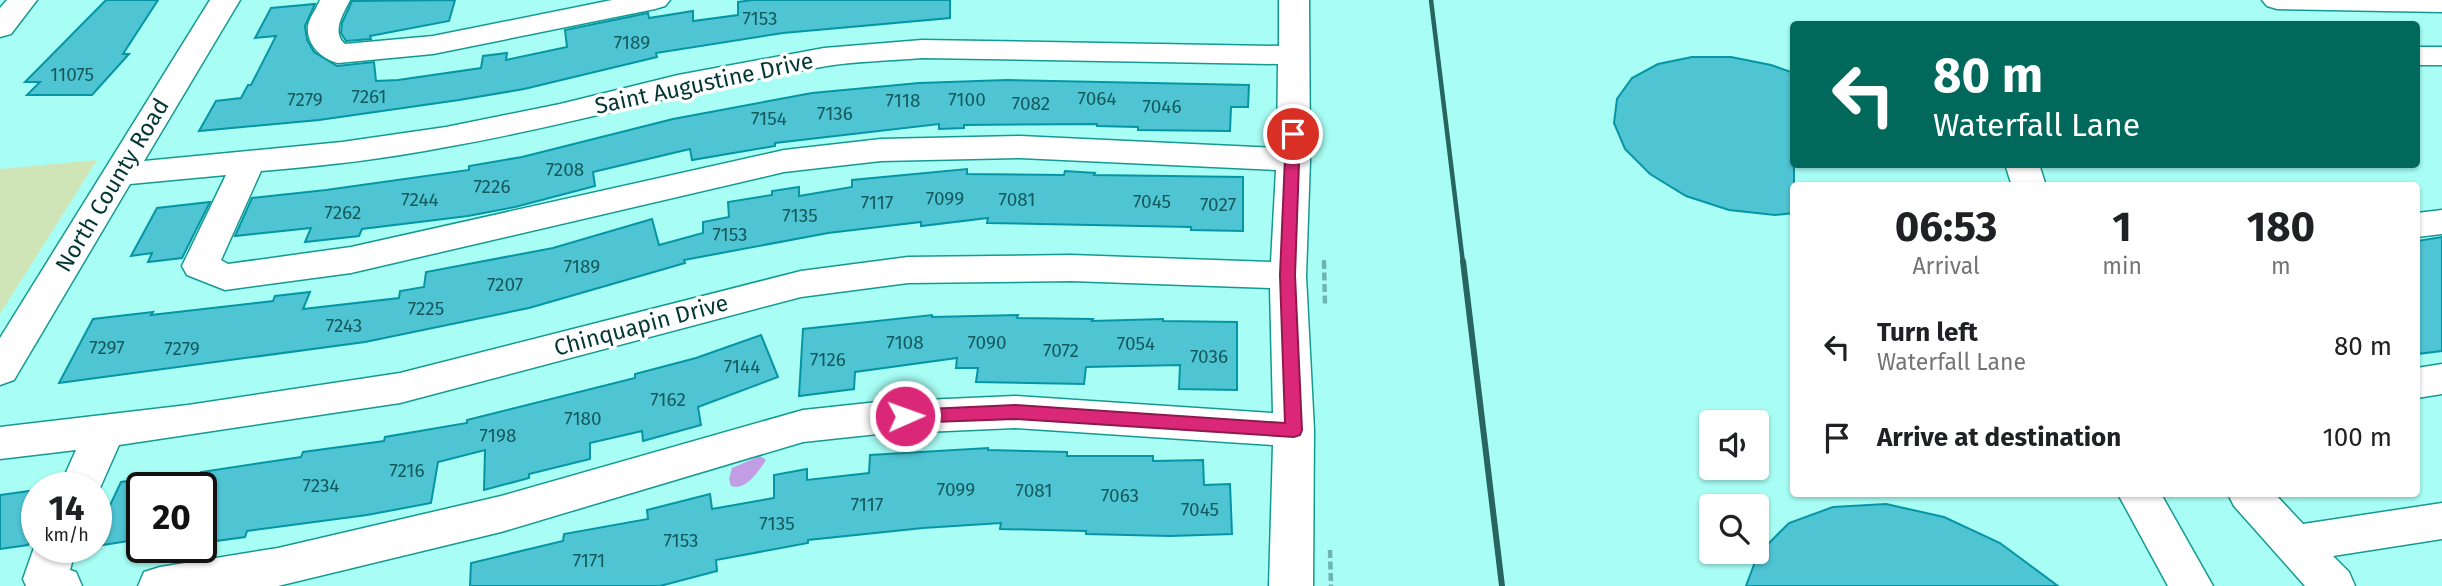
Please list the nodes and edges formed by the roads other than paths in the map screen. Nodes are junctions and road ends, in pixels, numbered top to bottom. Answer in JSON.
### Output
{"nodes":[{"id":1,"x":22,"y":0,"type":"edge"},
{"id":2,"x":225,"y":0,"type":"edge"},
{"id":3,"x":335,"y":0,"type":"edge"},
{"id":4,"x":655,"y":0,"type":"edge"},
{"id":5,"x":1294,"y":0,"type":"edge"},
{"id":6,"x":2277,"y":0,"type":"edge"},
{"id":7,"x":2442,"y":3,"type":"edge"},
{"id":8,"x":0,"y":28,"type":"edge"},
{"id":9,"x":1294,"y":55,"type":"junction"},
{"id":10,"x":2420,"y":56,"type":"edge"},
{"id":11,"x":2442,"y":56,"type":"edge"},
{"id":12,"x":1293,"y":160,"type":"junction"},
{"id":13,"x":250,"y":162,"type":"junction"},
{"id":14,"x":119,"y":174,"type":"junction"},
{"id":15,"x":2442,"y":222,"type":"edge"},
{"id":16,"x":2420,"y":225,"type":"edge"},
{"id":17,"x":1287,"y":275,"type":"junction"},
{"id":18,"x":0,"y":370,"type":"edge"},
{"id":19,"x":2442,"y":379,"type":"edge"},
{"id":20,"x":2420,"y":383,"type":"edge"},
{"id":21,"x":1294,"y":430,"type":"junction"},
{"id":22,"x":105,"y":431,"type":"junction"},
{"id":23,"x":0,"y":443,"type":"edge"},
{"id":24,"x":87,"y":472,"type":"edge"},
{"id":25,"x":2141,"y":497,"type":"edge"},
{"id":26,"x":2252,"y":497,"type":"edge"},
{"id":27,"x":2442,"y":521,"type":"edge"},
{"id":28,"x":2295,"y":543,"type":"junction"},
{"id":29,"x":50,"y":563,"type":"edge"},
{"id":30,"x":60,"y":586,"type":"edge"},
{"id":31,"x":160,"y":586,"type":"edge"},
{"id":32,"x":1291,"y":586,"type":"edge"},
{"id":33,"x":2192,"y":586,"type":"edge"},
{"id":34,"x":2333,"y":586,"type":"edge"}],
"edges":[{"from":1,"to":8,"type":"street"},
{"from":2,"to":14,"type":"street","name":"North County Road"},
{"from":3,"to":4,"type":"street"},
{"from":5,"to":9,"type":"street"},
{"from":6,"to":7,"type":"street"},
{"from":9,"to":12,"type":"street"},
{"from":9,"to":13,"type":"street","name":"Saint Augustine Drive"},
{"from":10,"to":11,"type":"street"},
{"from":12,"to":13,"type":"street"},
{"from":12,"to":17,"type":"street"},
{"from":13,"to":14,"type":"street","name":"Saint Augustine Drive"},
{"from":14,"to":18,"type":"street","name":"North County Road"},
{"from":15,"to":16,"type":"street"},
{"from":17,"to":21,"type":"street"},
{"from":17,"to":22,"type":"street","name":"Chinquapin Drive"},
{"from":19,"to":20,"type":"street"},
{"from":21,"to":31,"type":"street"},
{"from":21,"to":32,"type":"street"},
{"from":22,"to":23,"type":"street","name":"Chinquapin Drive"},
{"from":22,"to":24,"type":"street"},
{"from":25,"to":33,"type":"street"},
{"from":26,"to":28,"type":"street"},
{"from":27,"to":28,"type":"street"},
{"from":28,"to":34,"type":"street"},
{"from":29,"to":30,"type":"street"}]}
